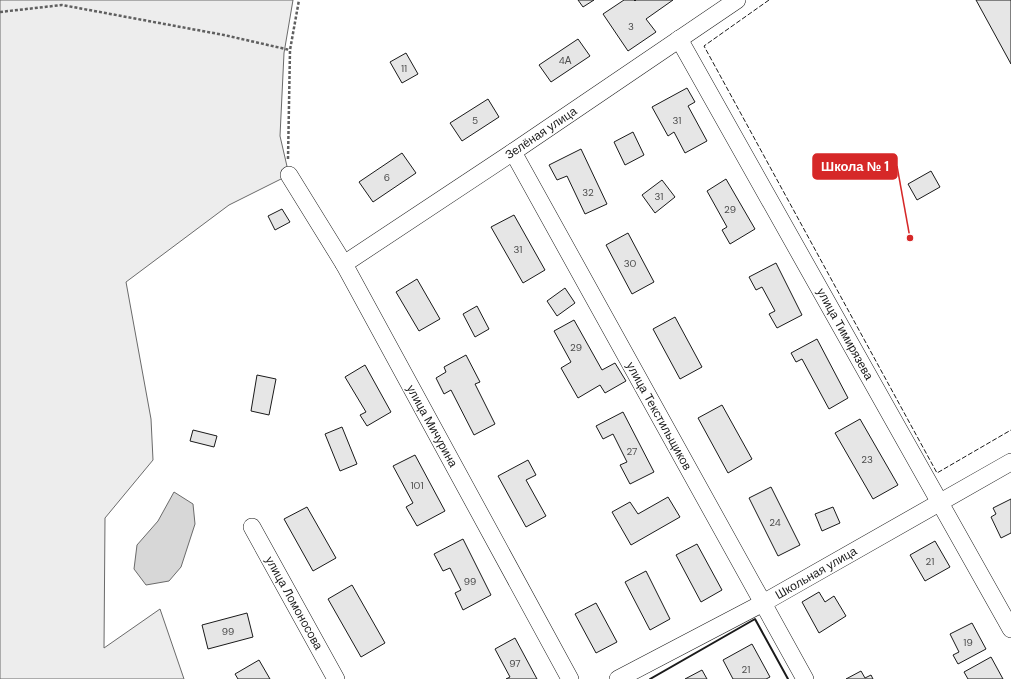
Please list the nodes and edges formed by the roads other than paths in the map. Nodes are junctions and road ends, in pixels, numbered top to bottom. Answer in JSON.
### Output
{"nodes":[{"id":1,"x":737,"y":0,"type":"edge"},
{"id":2,"x":679,"y":39,"type":"junction"},
{"id":3,"x":513,"y":152,"type":"junction"},
{"id":4,"x":288,"y":175,"type":"road end"},
{"id":5,"x":344,"y":264,"type":"junction"},
{"id":6,"x":1011,"y":462,"type":"edge"},
{"id":7,"x":940,"y":501,"type":"junction"},
{"id":8,"x":252,"y":527,"type":"dead end"},
{"id":9,"x":763,"y":603,"type":"junction"},
{"id":10,"x":1011,"y":629,"type":"edge"},
{"id":11,"x":336,"y":679,"type":"edge"},
{"id":12,"x":570,"y":679,"type":"edge"},
{"id":13,"x":618,"y":679,"type":"edge"},
{"id":14,"x":805,"y":679,"type":"edge"}],
"edges":[{"from":1,"to":2,"type":"street","name":"Зелёная улица"},
{"from":2,"to":3,"type":"street","name":"Зелёная улица"},
{"from":2,"to":7,"type":"street","name":"улица Тимирязева"},
{"from":3,"to":5,"type":"street","name":"Зелёная улица"},
{"from":3,"to":9,"type":"street","name":"улица Текстильщиков"},
{"from":4,"to":5,"type":"street","name":"улица Мичурина"},
{"from":5,"to":12,"type":"street","name":"улица Мичурина"},
{"from":6,"to":7,"type":"street","name":"Школьная улица"},
{"from":7,"to":9,"type":"street","name":"Школьная улица"},
{"from":7,"to":10,"type":"street","name":"улица Тимирязева"},
{"from":8,"to":11,"type":"street","name":"улица Ломоносова"},
{"from":9,"to":13,"type":"street","name":"Школьная улица"},
{"from":9,"to":14,"type":"street","name":"улица Текстильщиков"}]}
